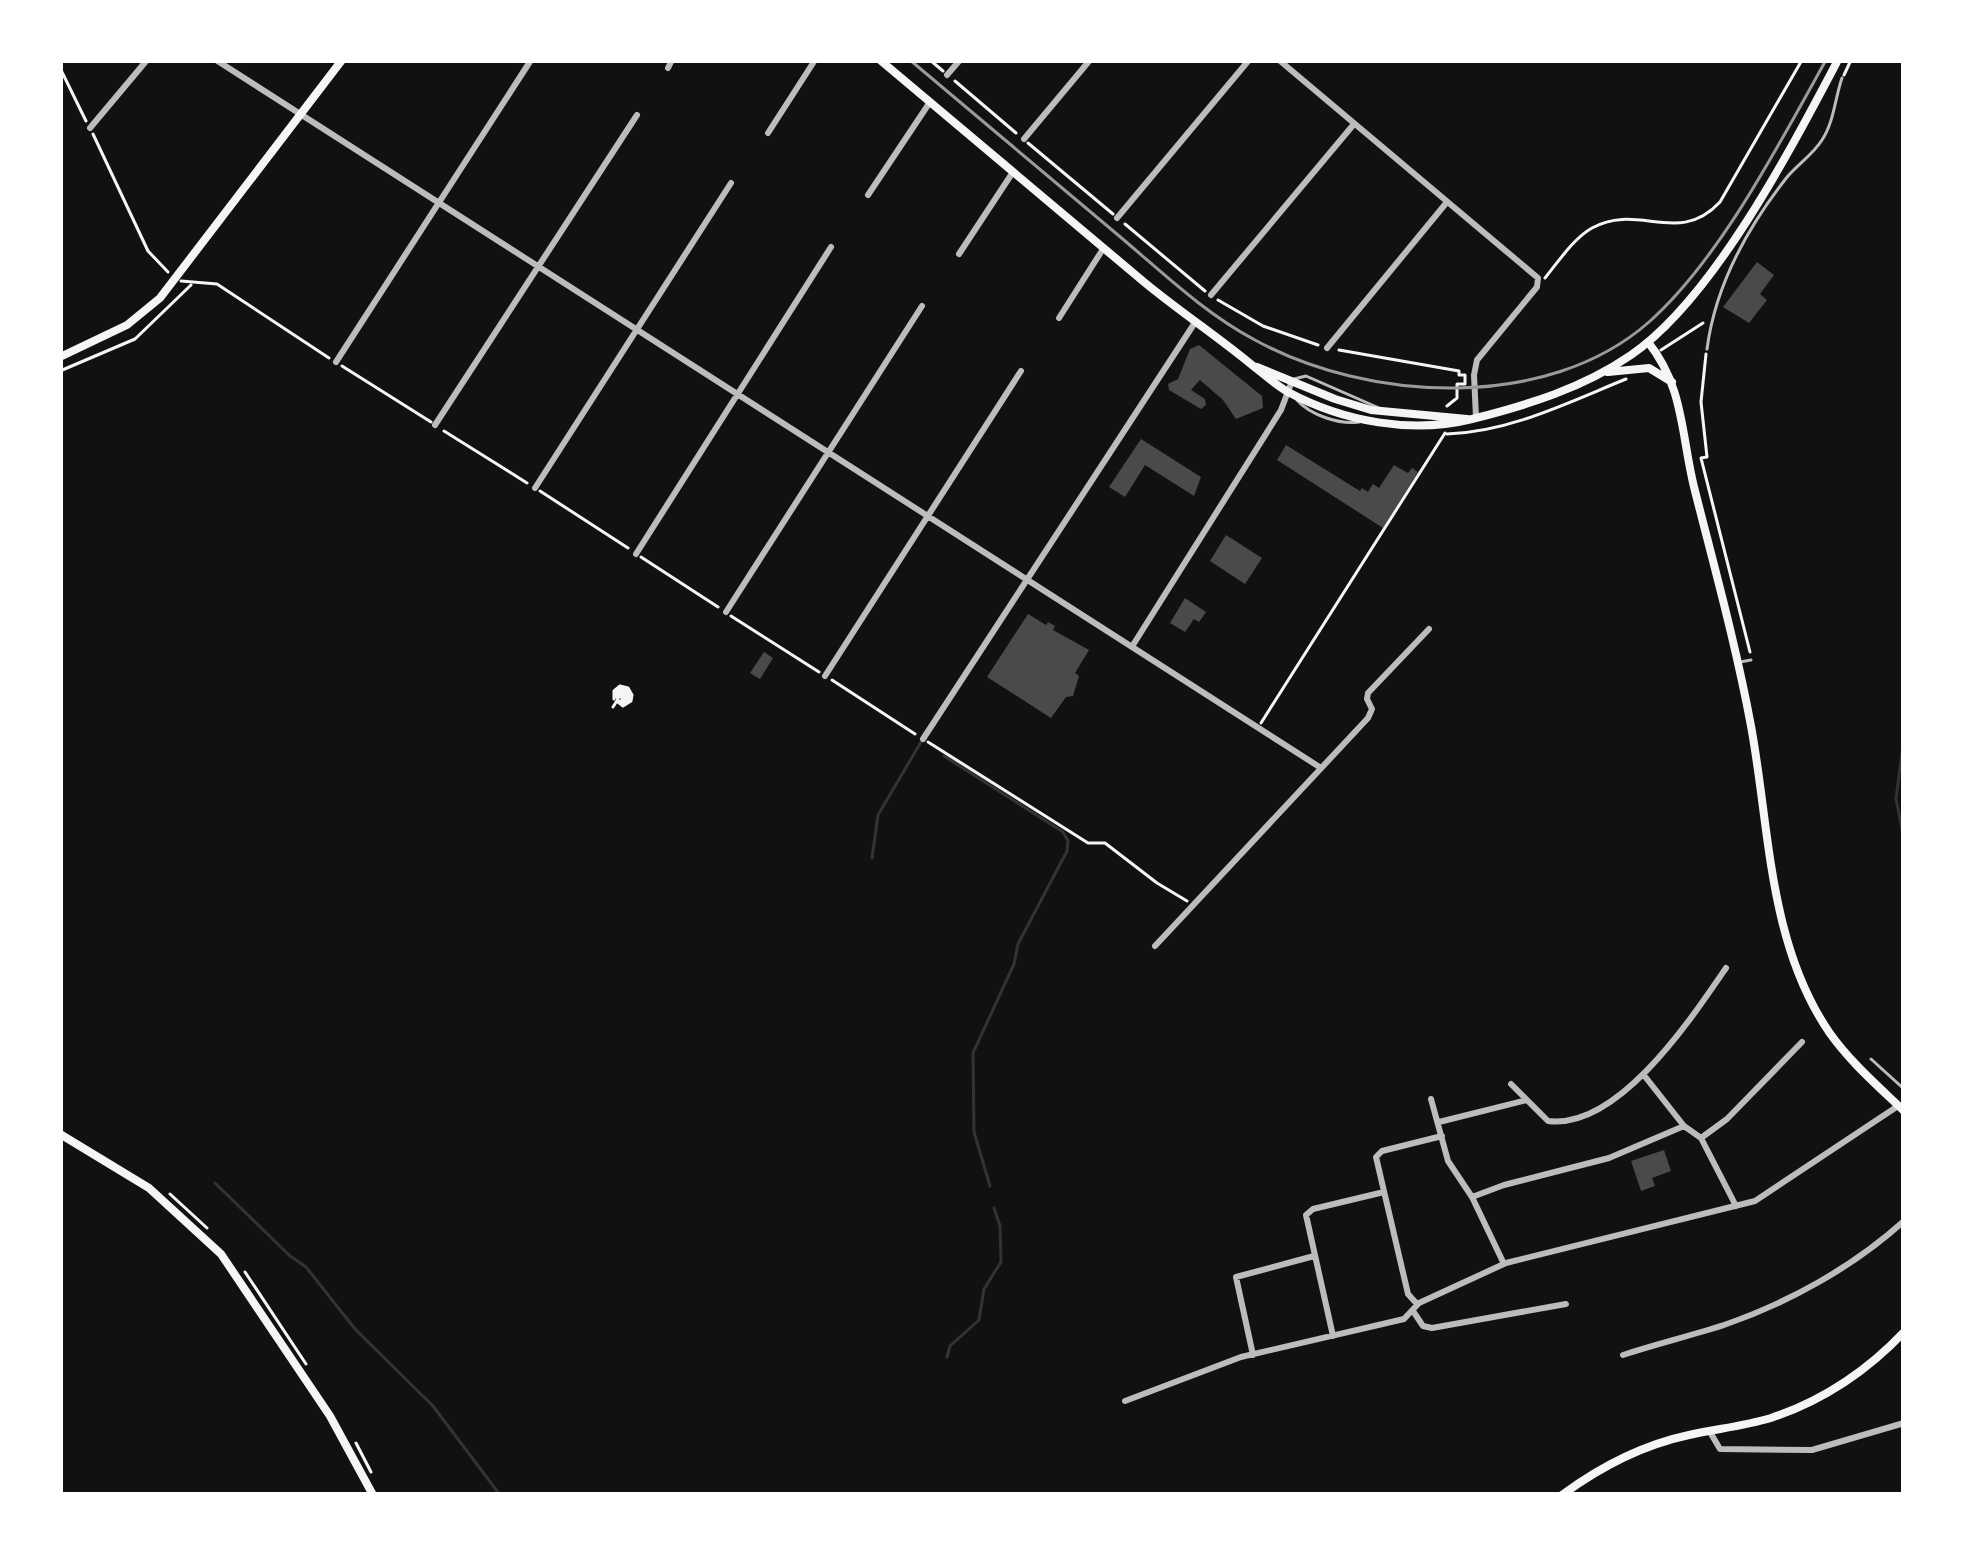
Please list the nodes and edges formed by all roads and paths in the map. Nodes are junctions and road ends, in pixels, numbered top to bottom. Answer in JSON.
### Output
{"nodes":[{"id":1,"x":147,"y":60,"type":"edge"},
{"id":2,"x":216,"y":60,"type":"edge"},
{"id":3,"x":342,"y":60,"type":"edge"},
{"id":4,"x":531,"y":60,"type":"edge"},
{"id":5,"x":815,"y":60,"type":"edge"},
{"id":6,"x":880,"y":60,"type":"edge"},
{"id":7,"x":929,"y":60,"type":"edge"},
{"id":8,"x":960,"y":60,"type":"edge"},
{"id":9,"x":1090,"y":60,"type":"edge"},
{"id":10,"x":1249,"y":60,"type":"edge"},
{"id":11,"x":1279,"y":60,"type":"edge"},
{"id":12,"x":1802,"y":60,"type":"edge"},
{"id":13,"x":1838,"y":60,"type":"edge"},
{"id":14,"x":1851,"y":60,"type":"edge"},
{"id":15,"x":60,"y":68,"type":"edge"},
{"id":16,"x":947,"y":75,"type":"junction"},
{"id":17,"x":1842,"y":78,"type":"joint"},
{"id":18,"x":930,"y":101,"type":"junction"},
{"id":19,"x":301,"y":115,"type":"junction"},
{"id":20,"x":637,"y":115,"type":"dead end"},
{"id":21,"x":1354,"y":124,"type":"junction"},
{"id":22,"x":90,"y":128,"type":"junction"},
{"id":23,"x":768,"y":133,"type":"dead end"},
{"id":24,"x":1024,"y":139,"type":"junction"},
{"id":25,"x":1013,"y":172,"type":"junction"},
{"id":26,"x":730,"y":183,"type":"dead end"},
{"id":27,"x":868,"y":195,"type":"dead end"},
{"id":28,"x":1447,"y":202,"type":"junction"},
{"id":29,"x":438,"y":203,"type":"junction"},
{"id":30,"x":1117,"y":218,"type":"junction"},
{"id":31,"x":831,"y":247,"type":"dead end"},
{"id":32,"x":1103,"y":248,"type":"junction"},
{"id":33,"x":959,"y":254,"type":"dead end"},
{"id":34,"x":537,"y":266,"type":"junction"},
{"id":35,"x":176,"y":279,"type":"junction"},
{"id":36,"x":195,"y":282,"type":"junction"},
{"id":37,"x":1539,"y":284,"type":"junction"},
{"id":38,"x":1211,"y":295,"type":"junction"},
{"id":39,"x":922,"y":306,"type":"dead end"},
{"id":40,"x":1059,"y":318,"type":"dead end"},
{"id":41,"x":1711,"y":319,"type":"junction"},
{"id":42,"x":1194,"y":324,"type":"junction"},
{"id":43,"x":638,"y":330,"type":"junction"},
{"id":44,"x":1648,"y":342,"type":"junction"},
{"id":45,"x":1327,"y":348,"type":"junction"},
{"id":46,"x":1708,"y":350,"type":"joint"},
{"id":47,"x":1657,"y":353,"type":"junction"},
{"id":48,"x":60,"y":357,"type":"edge"},
{"id":49,"x":336,"y":362,"type":"junction"},
{"id":50,"x":1255,"y":366,"type":"junction"},
{"id":51,"x":1642,"y":367,"type":"junction"},
{"id":52,"x":60,"y":371,"type":"edge"},
{"id":53,"x":1021,"y":371,"type":"dead end"},
{"id":54,"x":1601,"y":374,"type":"junction"},
{"id":55,"x":1292,"y":380,"type":"junction"},
{"id":56,"x":1457,"y":384,"type":"dead end"},
{"id":57,"x":1675,"y":385,"type":"junction"},
{"id":58,"x":1290,"y":392,"type":"junction"},
{"id":59,"x":738,"y":394,"type":"junction"},
{"id":60,"x":1472,"y":419,"type":"junction"},
{"id":61,"x":435,"y":425,"type":"junction"},
{"id":62,"x":829,"y":453,"type":"junction"},
{"id":63,"x":535,"y":488,"type":"junction"},
{"id":64,"x":928,"y":516,"type":"junction"},
{"id":65,"x":636,"y":554,"type":"junction"},
{"id":66,"x":1027,"y":580,"type":"junction"},
{"id":67,"x":726,"y":612,"type":"junction"},
{"id":68,"x":1429,"y":629,"type":"dead end"},
{"id":69,"x":1133,"y":645,"type":"junction"},
{"id":70,"x":1751,"y":660,"type":"joint"},
{"id":71,"x":1738,"y":663,"type":"junction"},
{"id":72,"x":825,"y":676,"type":"junction"},
{"id":73,"x":622,"y":697,"type":"dead end"},
{"id":74,"x":613,"y":707,"type":"dead end"},
{"id":75,"x":1257,"y":730,"type":"junction"},
{"id":76,"x":923,"y":739,"type":"junction"},
{"id":77,"x":1321,"y":768,"type":"junction"},
{"id":78,"x":1193,"y":904,"type":"junction"},
{"id":79,"x":1155,"y":946,"type":"dead end"},
{"id":80,"x":1726,"y":968,"type":"dead end"},
{"id":81,"x":1802,"y":1042,"type":"dead end"},
{"id":82,"x":1871,"y":1059,"type":"dead end"},
{"id":83,"x":1643,"y":1073,"type":"junction"},
{"id":84,"x":1511,"y":1084,"type":"dead end"},
{"id":85,"x":1904,"y":1089,"type":"edge"},
{"id":86,"x":1431,"y":1099,"type":"dead end"},
{"id":87,"x":1527,"y":1100,"type":"junction"},
{"id":88,"x":1901,"y":1108,"type":"edge"},
{"id":89,"x":1439,"y":1122,"type":"junction"},
{"id":90,"x":1684,"y":1126,"type":"junction"},
{"id":91,"x":60,"y":1134,"type":"edge"},
{"id":92,"x":1442,"y":1136,"type":"junction"},
{"id":93,"x":1701,"y":1138,"type":"junction"},
{"id":94,"x":1384,"y":1192,"type":"junction"},
{"id":95,"x":1472,"y":1197,"type":"junction"},
{"id":96,"x":1736,"y":1206,"type":"junction"},
{"id":97,"x":1904,"y":1222,"type":"edge"},
{"id":98,"x":1314,"y":1256,"type":"junction"},
{"id":99,"x":1504,"y":1264,"type":"junction"},
{"id":100,"x":1566,"y":1304,"type":"dead end"},
{"id":101,"x":1415,"y":1308,"type":"junction"},
{"id":102,"x":1904,"y":1332,"type":"edge"},
{"id":103,"x":1333,"y":1336,"type":"junction"},
{"id":104,"x":1253,"y":1355,"type":"junction"},
{"id":105,"x":1623,"y":1355,"type":"dead end"},
{"id":106,"x":1125,"y":1401,"type":"dead end"},
{"id":107,"x":1904,"y":1423,"type":"edge"},
{"id":108,"x":1710,"y":1432,"type":"junction"},
{"id":109,"x":374,"y":1495,"type":"edge"},
{"id":110,"x":1562,"y":1495,"type":"edge"}],
"edges":[{"from":1,"to":22,"type":"street"},
{"from":2,"to":19,"type":"street"},
{"from":3,"to":19,"type":"main road"},
{"from":4,"to":29,"type":"street"},
{"from":5,"to":23,"type":"street"},
{"from":6,"to":18,"type":"main road"},
{"from":7,"to":16,"type":"path"},
{"from":8,"to":16,"type":"street"},
{"from":9,"to":24,"type":"street"},
{"from":10,"to":30,"type":"street"},
{"from":11,"to":21,"type":"street"},
{"from":12,"to":37,"type":"path"},
{"from":13,"to":44,"type":"main road"},
{"from":14,"to":17,"type":"path"},
{"from":15,"to":22,"type":"path"},
{"from":16,"to":24,"type":"path"},
{"from":17,"to":41,"type":"lane"},
{"from":18,"to":25,"type":"main road"},
{"from":18,"to":27,"type":"street"},
{"from":19,"to":29,"type":"street"},
{"from":19,"to":35,"type":"main road"},
{"from":20,"to":34,"type":"street"},
{"from":21,"to":28,"type":"street"},
{"from":21,"to":38,"type":"street"},
{"from":22,"to":35,"type":"path"},
{"from":24,"to":30,"type":"path"},
{"from":25,"to":32,"type":"main road"},
{"from":25,"to":33,"type":"street"},
{"from":26,"to":43,"type":"street"},
{"from":28,"to":37,"type":"street"},
{"from":28,"to":45,"type":"street"},
{"from":29,"to":34,"type":"street"},
{"from":29,"to":49,"type":"street"},
{"from":30,"to":38,"type":"path"},
{"from":31,"to":59,"type":"street"},
{"from":32,"to":40,"type":"street"},
{"from":32,"to":42,"type":"main road"},
{"from":34,"to":43,"type":"street"},
{"from":34,"to":61,"type":"street"},
{"from":35,"to":36,"type":"path"},
{"from":35,"to":48,"type":"main road"},
{"from":36,"to":49,"type":"path"},
{"from":36,"to":52,"type":"path"},
{"from":37,"to":60,"type":"street"},
{"from":38,"to":45,"type":"path"},
{"from":39,"to":62,"type":"street"},
{"from":41,"to":46,"type":"lane"},
{"from":41,"to":47,"type":"path"},
{"from":42,"to":50,"type":"main road"},
{"from":42,"to":66,"type":"street"},
{"from":43,"to":59,"type":"street"},
{"from":43,"to":63,"type":"street"},
{"from":44,"to":47,"type":"main road"},
{"from":44,"to":54,"type":"main road"},
{"from":45,"to":56,"type":"path"},
{"from":46,"to":70,"type":"path"},
{"from":47,"to":57,"type":"main road"},
{"from":49,"to":61,"type":"path"},
{"from":50,"to":55,"type":"main road"},
{"from":50,"to":58,"type":"main road"},
{"from":51,"to":54,"type":"main road"},
{"from":51,"to":57,"type":"main road"},
{"from":51,"to":75,"type":"path"},
{"from":53,"to":64,"type":"street"},
{"from":54,"to":60,"type":"main road"},
{"from":55,"to":58,"type":"street"},
{"from":55,"to":60,"type":"main road"},
{"from":57,"to":71,"type":"main road"},
{"from":58,"to":60,"type":"main road"},
{"from":58,"to":69,"type":"street"},
{"from":59,"to":62,"type":"street"},
{"from":59,"to":65,"type":"street"},
{"from":61,"to":63,"type":"path"},
{"from":62,"to":64,"type":"street"},
{"from":62,"to":67,"type":"street"},
{"from":63,"to":65,"type":"path"},
{"from":64,"to":66,"type":"street"},
{"from":64,"to":72,"type":"street"},
{"from":65,"to":67,"type":"path"},
{"from":66,"to":69,"type":"street"},
{"from":66,"to":76,"type":"street"},
{"from":67,"to":72,"type":"path"},
{"from":68,"to":77,"type":"street"},
{"from":69,"to":75,"type":"street"},
{"from":70,"to":71,"type":"lane"},
{"from":71,"to":88,"type":"main road"},
{"from":72,"to":76,"type":"path"},
{"from":73,"to":74,"type":"path"},
{"from":75,"to":77,"type":"street"},
{"from":76,"to":78,"type":"path"},
{"from":77,"to":78,"type":"street"},
{"from":78,"to":79,"type":"street"},
{"from":80,"to":83,"type":"street"},
{"from":81,"to":93,"type":"street"},
{"from":82,"to":85,"type":"lane"},
{"from":83,"to":87,"type":"street"},
{"from":83,"to":90,"type":"street"},
{"from":84,"to":87,"type":"street"},
{"from":86,"to":89,"type":"street"},
{"from":87,"to":89,"type":"street"},
{"from":88,"to":96,"type":"street"},
{"from":89,"to":92,"type":"street"},
{"from":90,"to":93,"type":"street"},
{"from":90,"to":95,"type":"street"},
{"from":91,"to":109,"type":"main road"},
{"from":92,"to":94,"type":"street"},
{"from":92,"to":95,"type":"street"},
{"from":93,"to":96,"type":"street"},
{"from":94,"to":98,"type":"street"},
{"from":94,"to":101,"type":"street"},
{"from":95,"to":99,"type":"street"},
{"from":96,"to":99,"type":"street"},
{"from":97,"to":105,"type":"street"},
{"from":98,"to":103,"type":"street"},
{"from":98,"to":104,"type":"street"},
{"from":99,"to":101,"type":"street"},
{"from":100,"to":101,"type":"street"},
{"from":101,"to":103,"type":"street"},
{"from":102,"to":108,"type":"main road"},
{"from":103,"to":104,"type":"street"},
{"from":104,"to":106,"type":"street"},
{"from":107,"to":108,"type":"street"},
{"from":108,"to":110,"type":"main road"}]}
